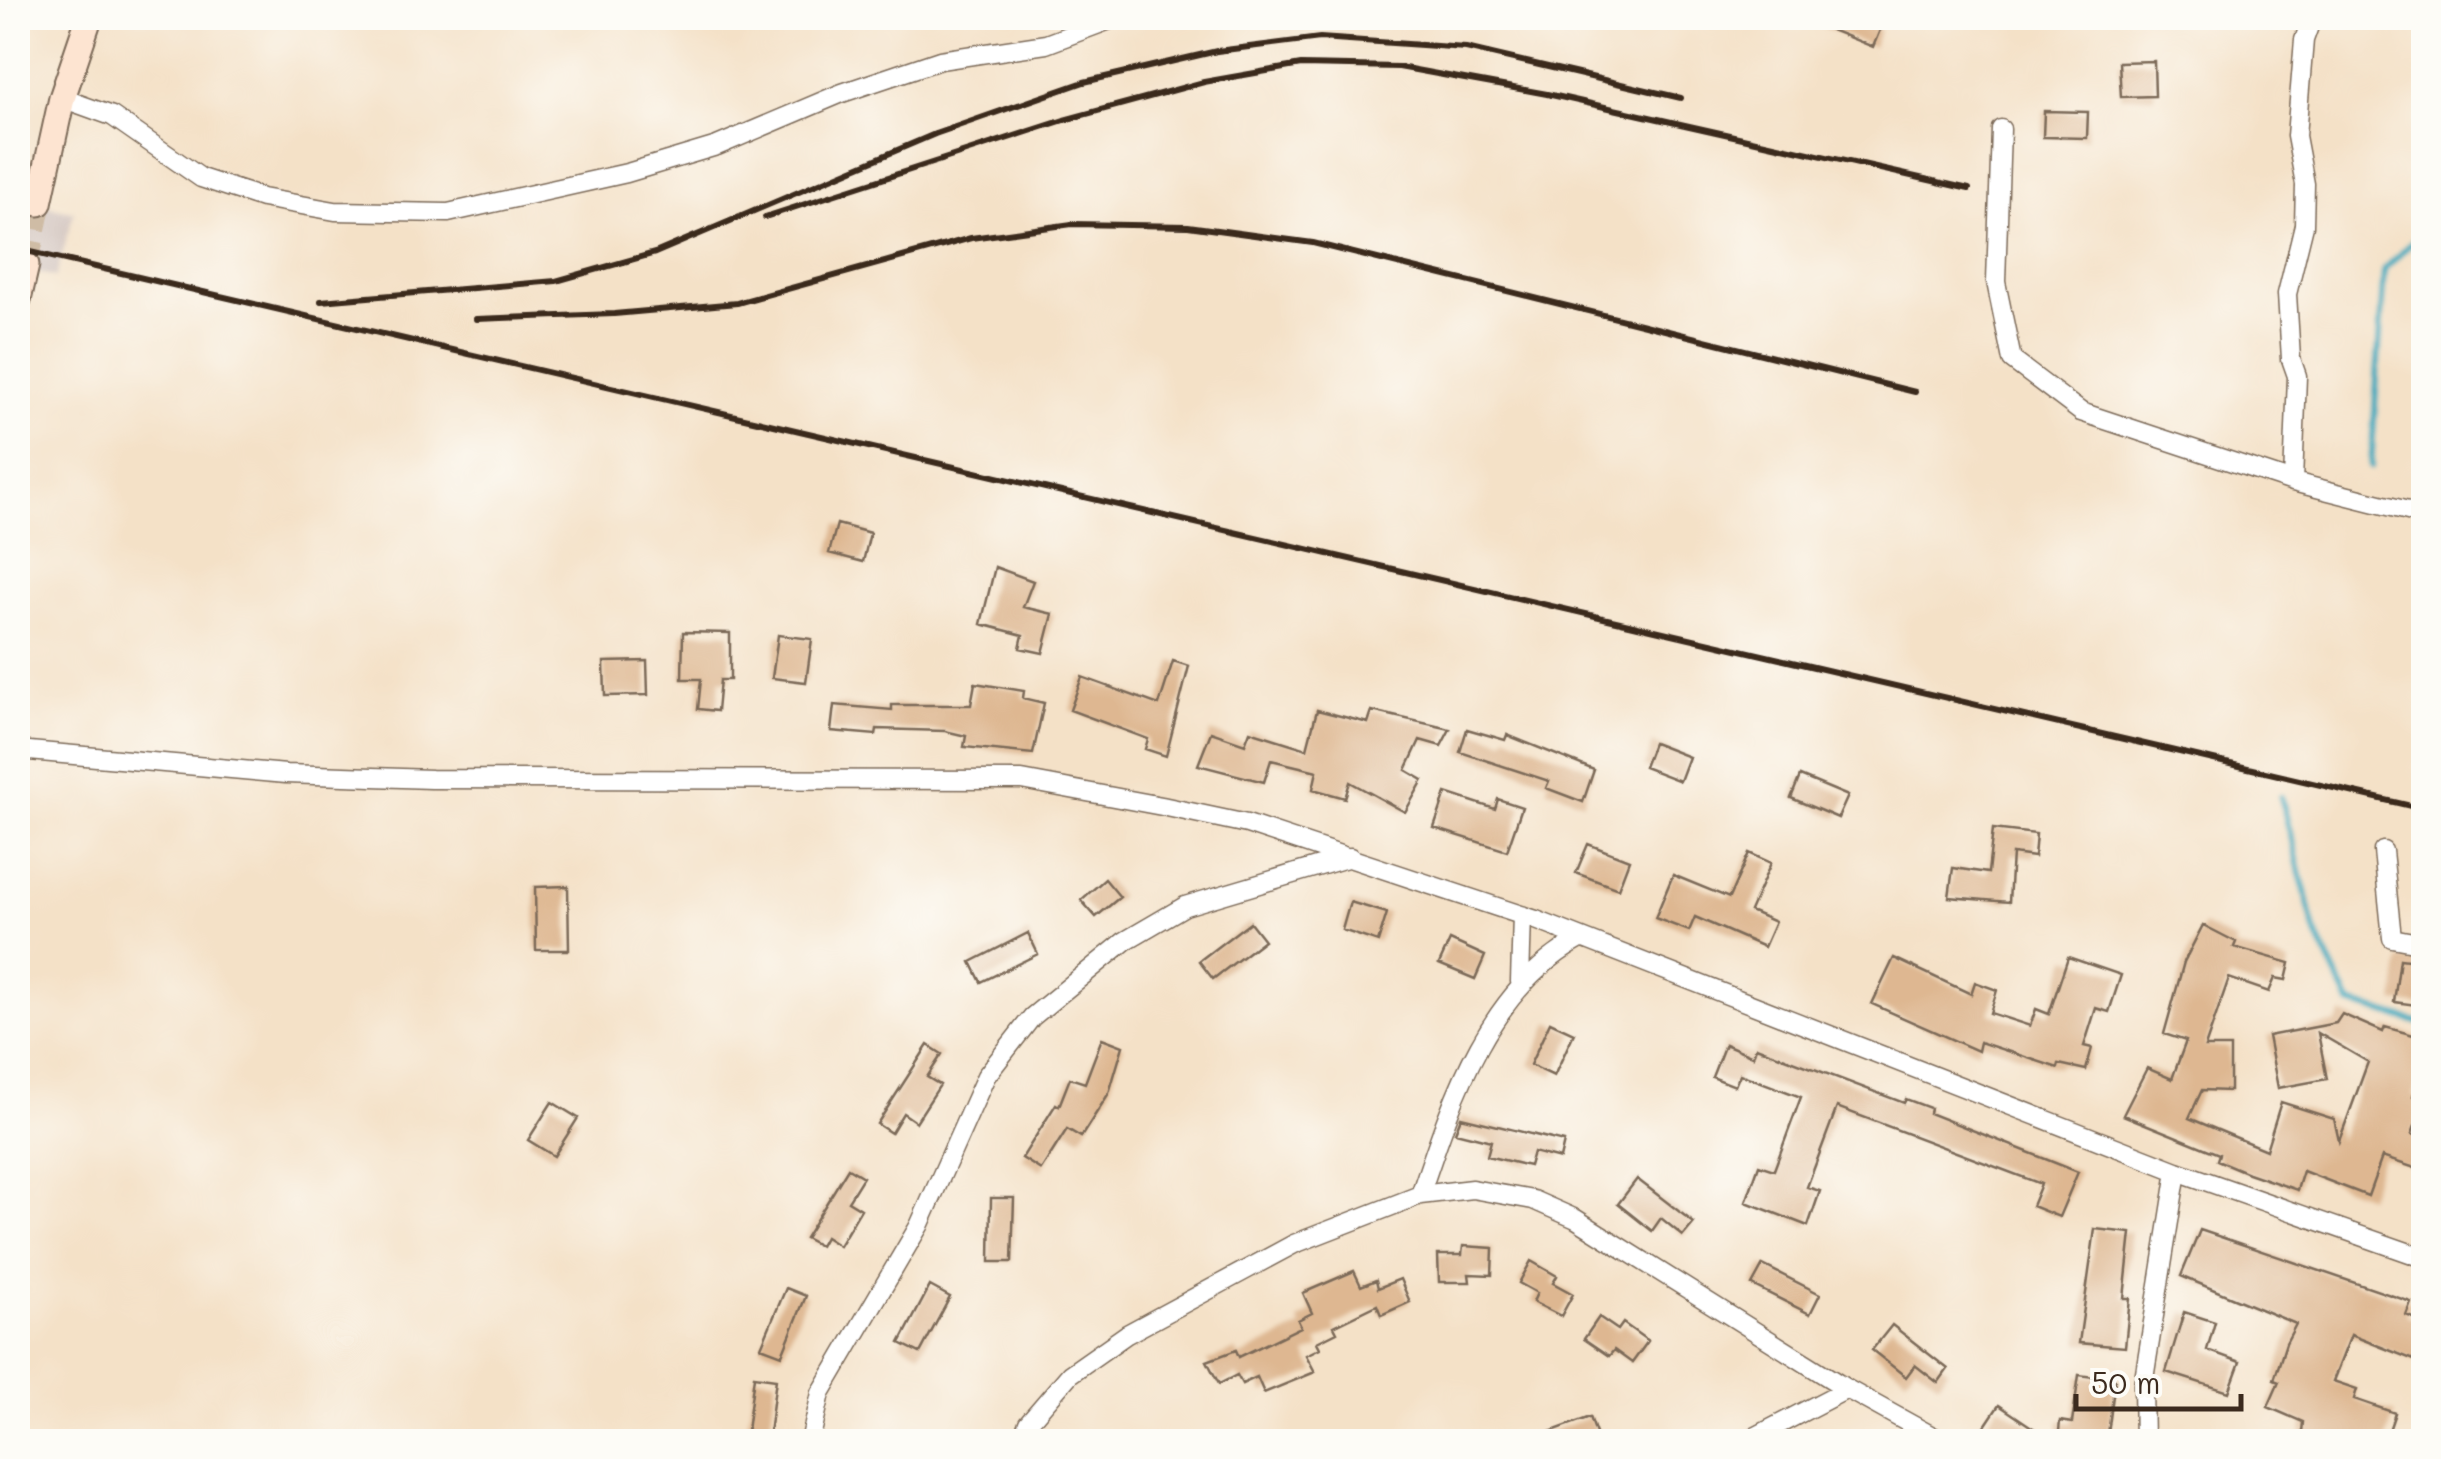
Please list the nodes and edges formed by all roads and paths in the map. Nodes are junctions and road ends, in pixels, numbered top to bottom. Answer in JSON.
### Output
{"nodes":[{"id":1,"x":90,"y":18,"type":"edge"},
{"id":2,"x":1115,"y":18,"type":"edge"},
{"id":3,"x":2312,"y":18,"type":"edge"},
{"id":4,"x":62,"y":98,"type":"junction"},
{"id":5,"x":2001,"y":130,"type":"dead end"},
{"id":6,"x":39,"y":202,"type":"tunnel mouth"},
{"id":7,"x":26,"y":265,"type":"dead end"},
{"id":8,"x":18,"y":300,"type":"edge"},
{"id":9,"x":2293,"y":482,"type":"junction"},
{"id":10,"x":2424,"y":514,"type":"edge"},
{"id":11,"x":18,"y":750,"type":"edge"},
{"id":12,"x":2383,"y":850,"type":"dead end"},
{"id":13,"x":1352,"y":857,"type":"junction"},
{"id":14,"x":1522,"y":915,"type":"junction"},
{"id":15,"x":1580,"y":940,"type":"junction"},
{"id":16,"x":2424,"y":944,"type":"edge"},
{"id":17,"x":1520,"y":982,"type":"junction"},
{"id":18,"x":2177,"y":1170,"type":"junction"},
{"id":19,"x":1420,"y":1195,"type":"junction"},
{"id":20,"x":2424,"y":1258,"type":"edge"},
{"id":21,"x":1847,"y":1389,"type":"junction"},
{"id":22,"x":810,"y":1442,"type":"edge"},
{"id":23,"x":1021,"y":1442,"type":"edge"},
{"id":24,"x":1745,"y":1442,"type":"edge"},
{"id":25,"x":1943,"y":1442,"type":"edge"},
{"id":26,"x":2144,"y":1442,"type":"edge"}],
"edges":[{"from":1,"to":4,"type":"street"},
{"from":2,"to":4,"type":"street"},
{"from":3,"to":9,"type":"street"},
{"from":4,"to":6,"type":"street"},
{"from":5,"to":9,"type":"street"},
{"from":7,"to":8,"type":"street"},
{"from":9,"to":10,"type":"street"},
{"from":11,"to":13,"type":"street"},
{"from":12,"to":16,"type":"street"},
{"from":13,"to":14,"type":"street"},
{"from":13,"to":22,"type":"street"},
{"from":14,"to":15,"type":"street"},
{"from":14,"to":17,"type":"street"},
{"from":15,"to":17,"type":"street"},
{"from":15,"to":18,"type":"street"},
{"from":17,"to":19,"type":"street"},
{"from":18,"to":20,"type":"street"},
{"from":18,"to":26,"type":"street"},
{"from":19,"to":21,"type":"street"},
{"from":19,"to":23,"type":"street"},
{"from":21,"to":24,"type":"street"},
{"from":21,"to":25,"type":"street"}]}
